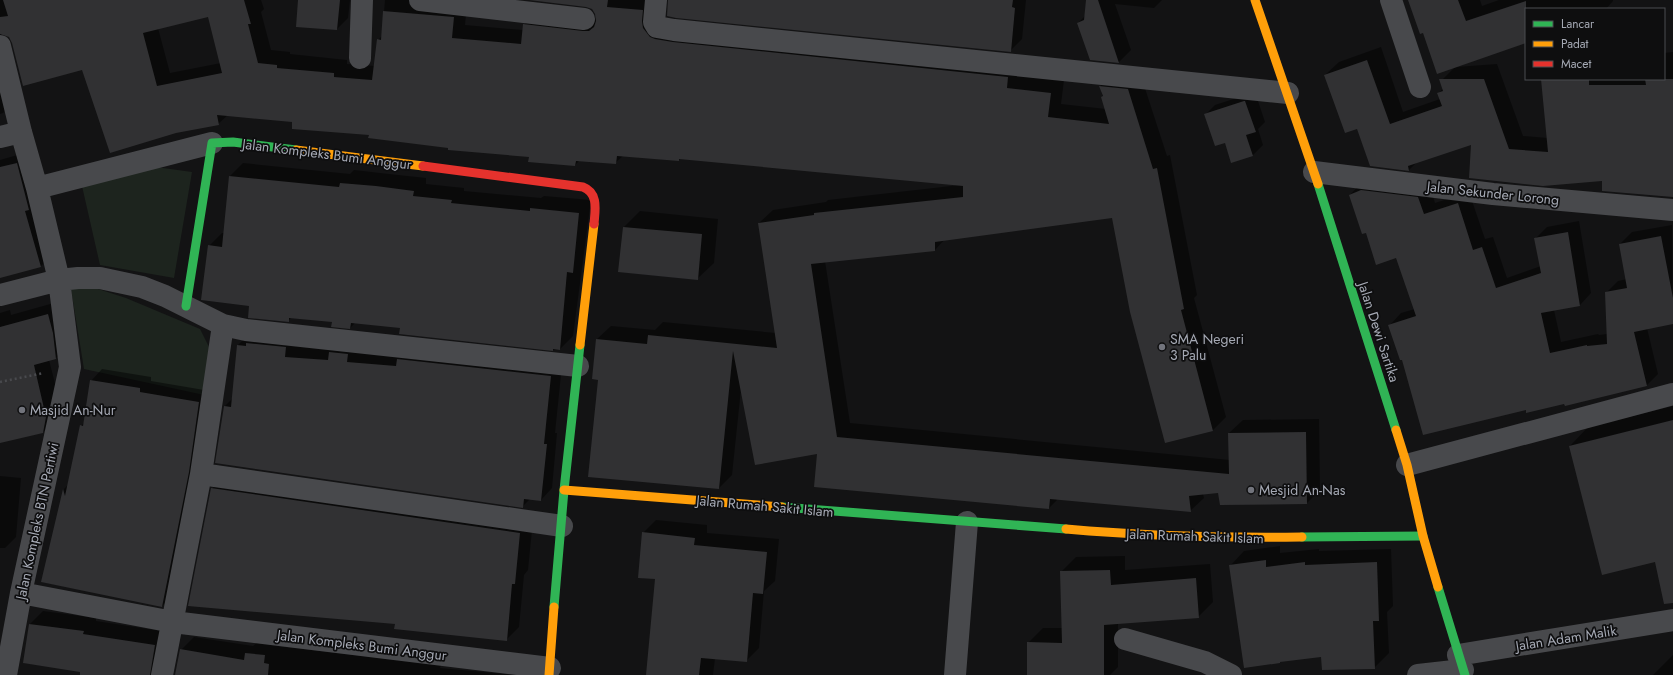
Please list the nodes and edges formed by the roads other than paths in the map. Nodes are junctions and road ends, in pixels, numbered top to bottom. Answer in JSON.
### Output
{"nodes":[{"id":1,"x":362,"y":0,"type":"edge"},
{"id":2,"x":420,"y":0,"type":"edge"},
{"id":3,"x":656,"y":0,"type":"edge"},
{"id":4,"x":1256,"y":0,"type":"edge"},
{"id":5,"x":1391,"y":0,"type":"edge"},
{"id":6,"x":584,"y":19,"type":"dead end"},
{"id":7,"x":0,"y":46,"type":"edge"},
{"id":8,"x":360,"y":58,"type":"dead end"},
{"id":9,"x":1420,"y":87,"type":"dead end"},
{"id":10,"x":1288,"y":93,"type":"junction"},
{"id":11,"x":21,"y":132,"type":"junction"},
{"id":12,"x":0,"y":137,"type":"edge"},
{"id":13,"x":212,"y":143,"type":"junction"},
{"id":14,"x":1314,"y":172,"type":"junction"},
{"id":15,"x":37,"y":188,"type":"junction"},
{"id":16,"x":1673,"y":210,"type":"edge"},
{"id":17,"x":58,"y":280,"type":"junction"},
{"id":18,"x":0,"y":295,"type":"edge"},
{"id":19,"x":186,"y":306,"type":"junction"},
{"id":20,"x":223,"y":325,"type":"junction"},
{"id":21,"x":578,"y":366,"type":"junction"},
{"id":22,"x":1673,"y":394,"type":"edge"},
{"id":23,"x":1407,"y":465,"type":"junction"},
{"id":24,"x":201,"y":474,"type":"junction"},
{"id":25,"x":564,"y":490,"type":"junction"},
{"id":26,"x":967,"y":522,"type":"junction"},
{"id":27,"x":562,"y":526,"type":"junction"},
{"id":28,"x":1423,"y":536,"type":"junction"},
{"id":29,"x":21,"y":593,"type":"junction"},
{"id":30,"x":1673,"y":620,"type":"edge"},
{"id":31,"x":174,"y":622,"type":"junction"},
{"id":32,"x":1126,"y":639,"type":"dead end"},
{"id":33,"x":1462,"y":667,"type":"edge"},
{"id":34,"x":550,"y":671,"type":"edge"},
{"id":35,"x":6,"y":675,"type":"edge"},
{"id":36,"x":162,"y":675,"type":"edge"},
{"id":37,"x":955,"y":675,"type":"edge"},
{"id":38,"x":1231,"y":675,"type":"edge"},
{"id":39,"x":1418,"y":675,"type":"edge"}],
"edges":[{"from":1,"to":8,"type":"street"},
{"from":2,"to":6,"type":"street"},
{"from":3,"to":10,"type":"street"},
{"from":4,"to":10,"type":"street","name":"Jalan Dewi Sartika"},
{"from":5,"to":9,"type":"street"},
{"from":7,"to":11,"type":"street"},
{"from":10,"to":14,"type":"street","name":"Jalan Dewi Sartika"},
{"from":11,"to":12,"type":"street"},
{"from":11,"to":15,"type":"street"},
{"from":13,"to":15,"type":"street"},
{"from":13,"to":19,"type":"street"},
{"from":13,"to":21,"type":"street","name":"Jalan Kompleks Bumi Anggur"},
{"from":14,"to":16,"type":"street","name":"Jalan Sekunder Lorong"},
{"from":14,"to":23,"type":"street","name":"Jalan Dewi Sartika"},
{"from":15,"to":17,"type":"street"},
{"from":17,"to":18,"type":"street"},
{"from":17,"to":19,"type":"street"},
{"from":17,"to":29,"type":"street","name":"Jalan Kompleks BTN Pertiwi"},
{"from":19,"to":20,"type":"street"},
{"from":20,"to":21,"type":"street"},
{"from":20,"to":24,"type":"street"},
{"from":21,"to":25,"type":"street"},
{"from":22,"to":23,"type":"street"},
{"from":23,"to":28,"type":"street","name":"Jalan Dewi Sartika"},
{"from":24,"to":27,"type":"street"},
{"from":24,"to":31,"type":"street"},
{"from":25,"to":26,"type":"street","name":"Jalan Rumah Sakit Islam"},
{"from":25,"to":27,"type":"street"},
{"from":26,"to":28,"type":"street","name":"Jalan Rumah Sakit Islam"},
{"from":26,"to":37,"type":"street"},
{"from":27,"to":34,"type":"street"},
{"from":28,"to":33,"type":"street","name":"Jalan Dewi Sartika"},
{"from":29,"to":31,"type":"street","name":"Jalan Kompleks Bumi Anggur"},
{"from":29,"to":35,"type":"street","name":"Jalan Kompleks BTN Pertiwi"},
{"from":30,"to":33,"type":"street","name":"Jalan Adam Malik"},
{"from":31,"to":34,"type":"street","name":"Jalan Kompleks Bumi Anggur"},
{"from":31,"to":36,"type":"street"},
{"from":32,"to":38,"type":"street"},
{"from":33,"to":39,"type":"street","name":"Jalan Adam Malik"}]}
